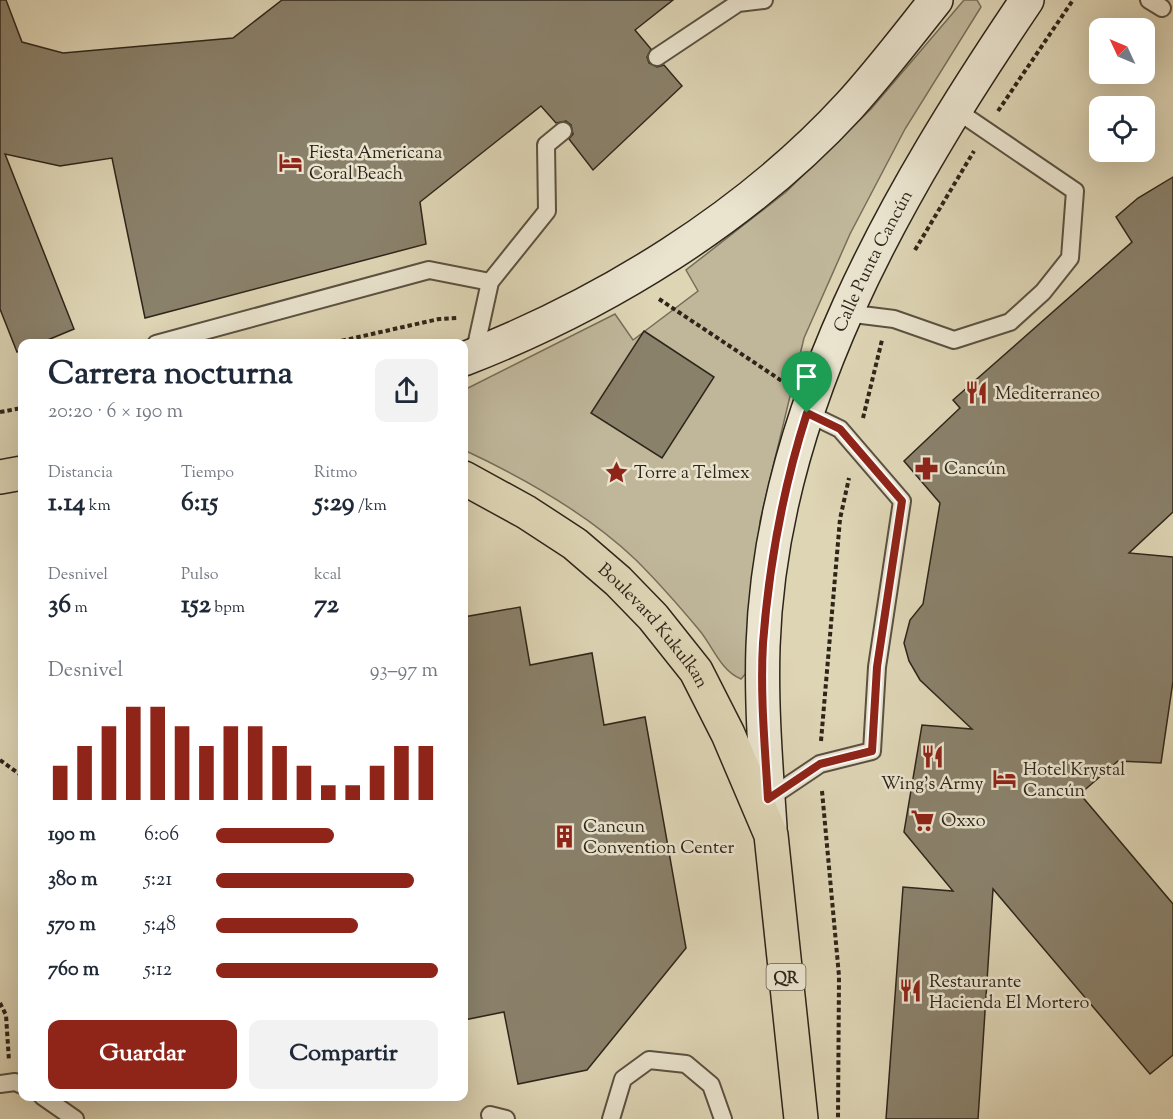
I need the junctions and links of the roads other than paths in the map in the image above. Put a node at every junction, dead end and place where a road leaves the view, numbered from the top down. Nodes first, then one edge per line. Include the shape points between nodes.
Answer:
1 (764, 0) edge
2 (936, 0) edge
3 (1014, 5) edge
4 (657, 57) dead end
5 (956, 110) junction
6 (563, 131) dead end
7 (490, 282) junction
8 (846, 313) junction
9 (174, 339) edge
10 (469, 357) edge
11 (809, 407) junction
12 (18, 474) edge
13 (0, 477) edge
14 (468, 480) edge
15 (768, 799) junction
16 (771, 835) junction
17 (49, 1101) edge
18 (75, 1119) edge
19 (611, 1119) edge
20 (723, 1119) edge
21 (801, 1119) edge

1 - 4 lane via 738,3
2 - 10 street via 849,106 786,166 712,226 631,280
3 - 5 street, Calle Punta Cancún
5 - 8 street, Calle Punta Cancún via 895,212
5 - 8 lane via 1075,190 1070,258 1043,292 1010,322 954,340 894,319
6 - 7 lane via 546,145 547,211
7 - 9 lane via 429,270
7 - 10 lane via 484,316
8 - 11 street, Calle Punta Cancún
11 - 15 street, Calle Punta Cancún via 779,518 770,576 763,645
11 - 15 lane via 840,429 902,501 877,667 872,751 820,764
12 - 13 main road
14 - 16 main road, Boulevard Kukulkan via 575,544 652,617 696,671
15 - 16 street, Calle Punta Cancún
16 - 21 main road, QR
17 - 18 lane
19 - 20 lane via 623,1078 649,1060 686,1064 711,1085

